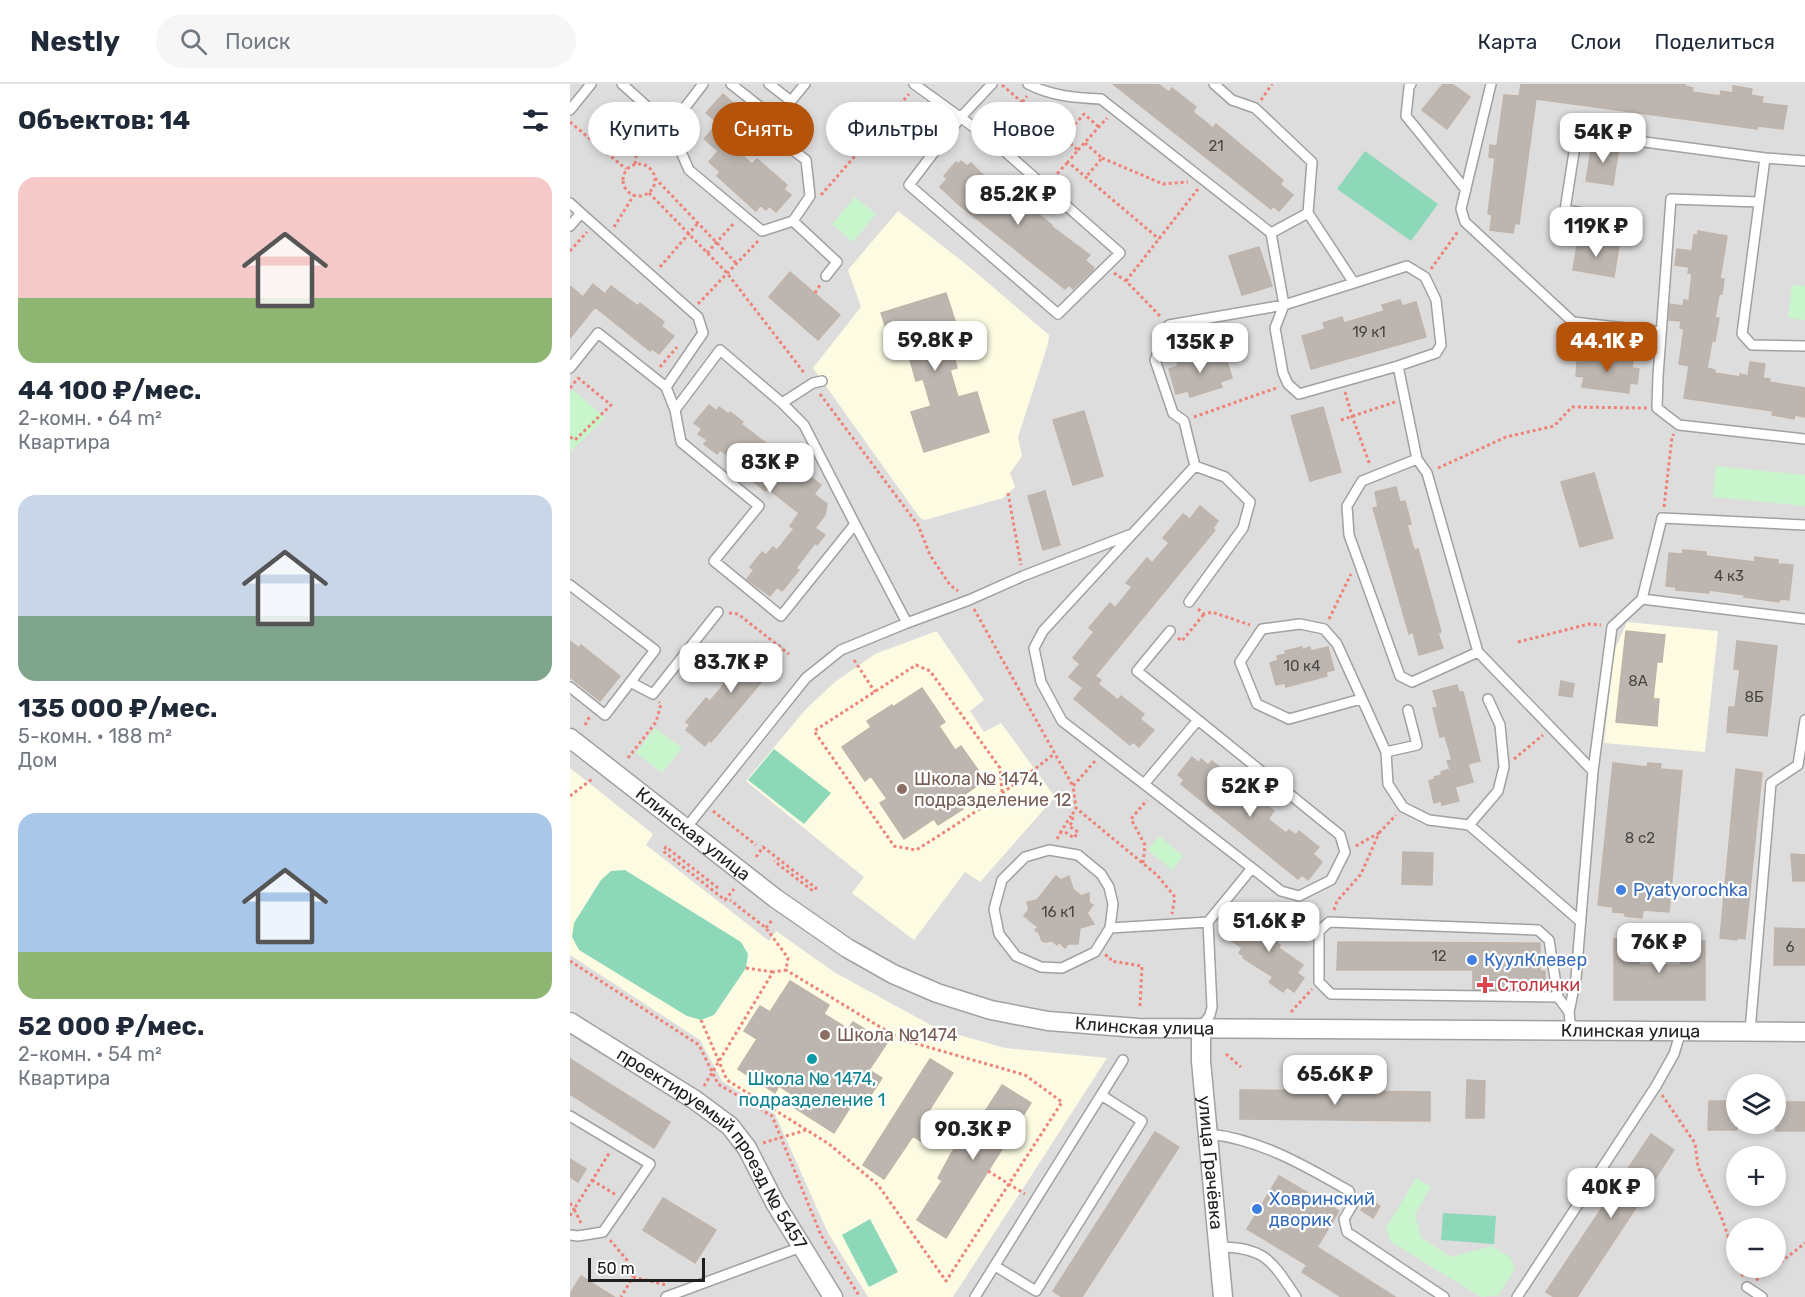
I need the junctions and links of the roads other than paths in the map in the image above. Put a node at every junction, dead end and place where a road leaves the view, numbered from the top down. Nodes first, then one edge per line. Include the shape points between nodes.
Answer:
1 (591, 84) edge
2 (622, 84) edge
3 (703, 84) edge
4 (730, 84) edge
5 (770, 84) edge
6 (805, 84) edge
7 (992, 84) edge
8 (1214, 84) edge
9 (1491, 84) edge
10 (915, 85) edge
11 (1408, 85) edge
12 (1031, 86) edge
13 (643, 102) edge
14 (689, 102) edge
15 (570, 111) edge
16 (960, 118) junction
17 (683, 156) edge
18 (1765, 158) junction
19 (1805, 161) edge
20 (1466, 190) junction
21 (1759, 202) junction
22 (570, 203) edge
23 (581, 213) junction
24 (1308, 213) junction
25 (1595, 215) dead end
26 (793, 221) junction
27 (570, 226) edge
28 (1271, 233) junction
29 (826, 276) dead end
30 (1353, 283) junction
31 (1284, 305) junction
32 (1661, 332) junction
33 (1805, 346) edge
34 (1398, 366) junction
35 (570, 368) edge
36 (817, 382) road end
37 (666, 387) junction
38 (782, 402) junction
39 (675, 410) junction
40 (1805, 439) edge
41 (1417, 459) junction
42 (1195, 466) junction
43 (855, 524) junction
44 (1805, 525) edge
45 (1131, 534) junction
46 (570, 585) edge
47 (1642, 599) junction
48 (1189, 602) road end
49 (718, 612) road end
50 (1805, 619) edge
51 (907, 622) junction
52 (1170, 631) dead end
53 (1478, 652) junction
54 (630, 682) junction
55 (570, 687) edge
56 (1360, 699) junction
57 (1488, 699) dead end
58 (1408, 710) dead end
59 (1198, 720) junction
60 (1805, 720) edge
61 (570, 738) edge
62 (1386, 752) junction
63 (1593, 771) junction
64 (1144, 784) junction
65 (1469, 825) junction
66 (686, 828) junction
67 (1252, 868) junction
68 (1208, 922) junction
69 (1581, 922) junction
70 (1110, 928) junction
71 (1558, 997) junction
72 (1570, 1021) junction
73 (570, 1023) edge
74 (1201, 1028) junction
75 (1681, 1031) junction
76 (1750, 1031) junction
77 (1805, 1032) edge
78 (1123, 1060) dead end
79 (1101, 1095) junction
80 (570, 1116) edge
81 (1209, 1134) junction
82 (570, 1235) edge
83 (801, 1247) junction
84 (1219, 1247) junction
85 (995, 1266) junction
86 (1747, 1287) dead end
87 (666, 1297) edge
88 (833, 1297) edge
89 (975, 1297) edge
90 (1223, 1297) edge
91 (1296, 1297) edge
92 (1444, 1297) edge
93 (1517, 1297) edge
94 (1762, 1297) edge

1 - 15 lane
2 - 13 lane
3 - 14 lane
4 - 26 lane via 764,110 760,126 806,160 810,196
5 - 6 lane via 791,101
7 - 16 lane
8 - 24 lane via 1232,100 1255,108 1312,162
9 - 20 lane
10 - 16 lane
11 - 20 lane via 1406,116
12 - 28 lane via 1071,98 1101,99
16 - 16 lane via 993,141 1120,253 1058,314 909,185
17 - 26 lane via 689,170 762,231
18 - 19 lane
18 - 21 lane
18 - 25 lane via 1577,133 1564,210
20 - 32 lane via 1461,209 1465,222 1573,322
21 - 32 lane via 1671,198
21 - 33 lane via 1742,334 1752,345
22 - 23 lane
23 - 27 lane
23 - 37 lane via 698,317 703,333
24 - 28 lane
24 - 30 lane
26 - 29 lane via 837,262
28 - 31 lane
30 - 31 lane
30 - 34 lane via 1407,266 1425,278 1436,300 1441,345 1436,353
31 - 34 lane via 1275,328 1283,373 1299,394
31 - 42 lane via 1169,325 1155,360 1173,413 1184,421
32 - 40 lane via 1657,408 1679,425
34 - 41 lane
35 - 37 lane via 598,333
36 - 38 lane
37 - 39 lane
38 - 39 lane via 720,350
38 - 43 lane via 804,425
39 - 43 lane via 681,442 759,506 714,561 781,616
41 - 53 lane via 1427,473
41 - 53 lane via 1362,481 1347,506 1349,535 1400,676 1413,682
42 - 45 lane
42 - 48 lane via 1225,477 1250,502 1243,528
43 - 51 lane
44 - 47 lane via 1662,518
45 - 51 lane
45 - 64 lane via 1043,631 1034,648 1041,682 1062,721
46 - 54 lane via 655,650
47 - 50 lane
47 - 63 lane via 1612,627
49 - 54 lane via 653,694
51 - 66 lane via 842,650 806,678
52 - 59 lane via 1137,671
53 - 63 lane
54 - 55 lane via 606,714
56 - 56 lane via 1337,644 1324,629 1300,624 1262,629 1240,662 1257,704 1289,719
56 - 62 lane
57 - 65 lane via 1500,725 1504,767 1498,791
58 - 62 lane via 1417,745
59 - 64 lane
59 - 67 lane via 1340,835 1345,852 1331,880 1299,896 1281,891
60 - 76 lane via 1798,765 1771,783
61 - 66 street, Клинская улица
62 - 65 lane via 1388,784 1403,807 1429,820
63 - 69 lane
64 - 67 lane
65 - 69 lane
66 - 74 street, Клинская улица via 847,948 937,993 991,1010 1048,1021
67 - 68 lane
68 - 70 lane
68 - 74 lane via 1212,1007
69 - 72 lane
70 - 70 lane via 1095,952 1062,968 1041,968 1016,956 999,934 994,909 1002,880 1025,857 1049,850 1078,855 1101,873 1109,887 1113,904
71 - 71 lane via 1331,994 1319,982 1319,931 1329,922 1538,930 1549,940
71 - 72 lane
72 - 74 street, Клинская улица
72 - 75 street, Клинская улица
73 - 83 street, проектируемый проезд № 5457 via 730,1126 747,1148
74 - 81 street, улица Грачёвка
75 - 76 street, Клинская улица
75 - 93 lane via 1674,1054 1656,1086
76 - 77 street, Клинская улица
78 - 79 lane
79 - 85 lane
79 - 85 lane via 1142,1121 1043,1281 1036,1291
80 - 82 lane via 650,1164 603,1232
81 - 84 street, улица Грачёвка
81 - 92 lane via 1228,1136 1298,1161 1349,1191 1353,1204 1344,1219 1347,1232
83 - 87 lane
83 - 88 street, проектируемый проезд № 5457
84 - 90 street, улица Грачёвка
84 - 91 lane via 1239,1247 1264,1256
85 - 89 lane
86 - 94 lane

